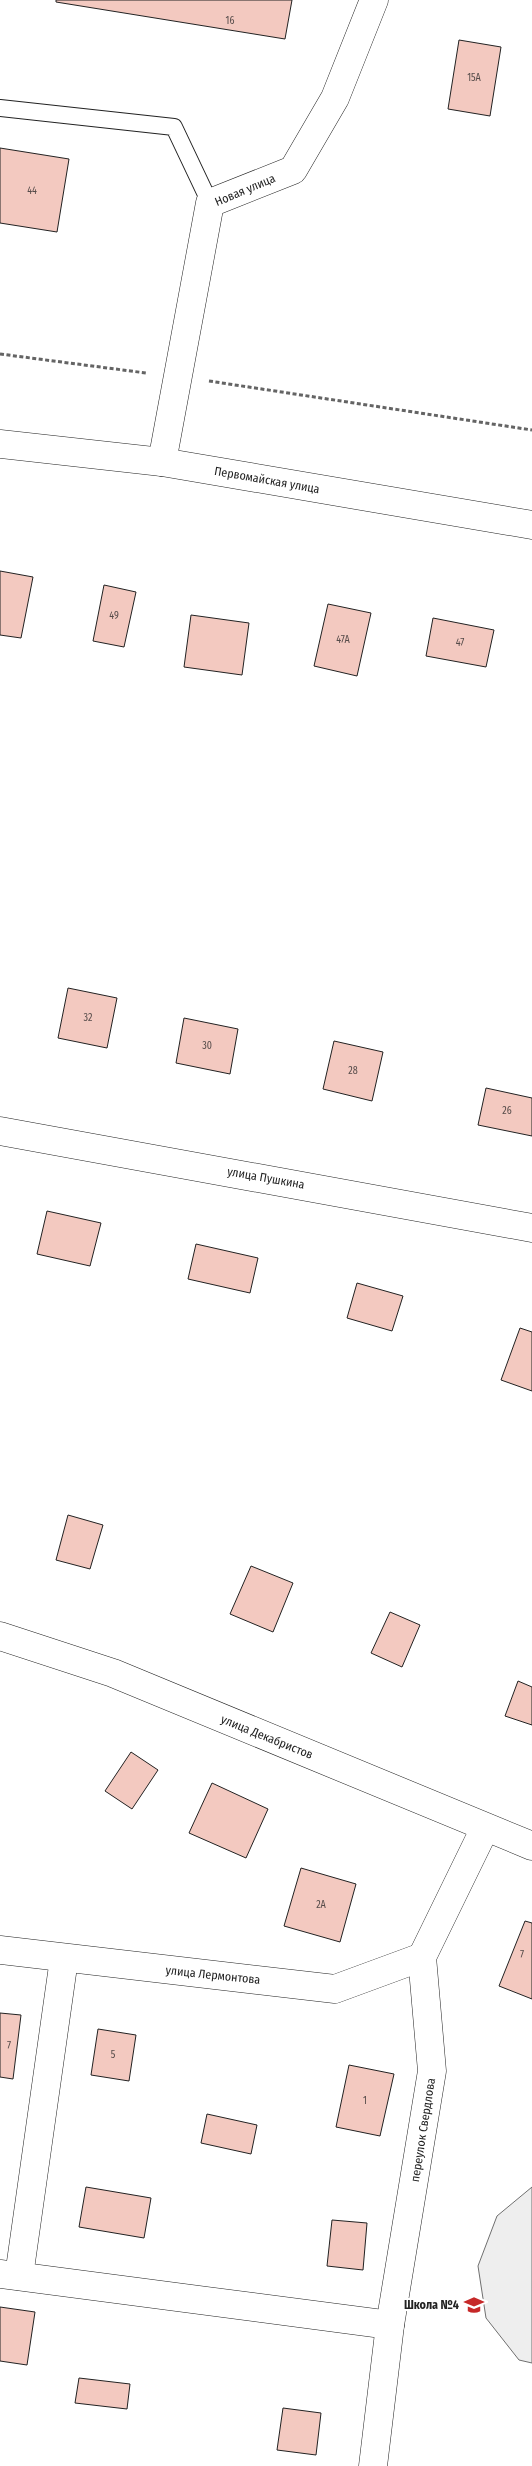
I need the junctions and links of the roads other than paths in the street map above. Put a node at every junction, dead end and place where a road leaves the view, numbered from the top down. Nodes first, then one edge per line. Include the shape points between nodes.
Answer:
1 (374, 0) edge
2 (0, 108) edge
3 (210, 203) junction
4 (0, 444) edge
5 (162, 462) junction
6 (532, 525) edge
7 (0, 1131) edge
8 (532, 1228) edge
9 (0, 1636) edge
10 (485, 1828) junction
11 (532, 1846) edge
12 (0, 1950) edge
13 (422, 1957) junction
14 (64, 1959) junction
15 (10, 2275) edge
16 (390, 2325) junction
17 (373, 2466) edge

1 - 3 street, Новая улица via 335,98 293,170
2 - 3 lane via 174,127
3 - 5 street, Новая улица
4 - 5 street, Первомайская улица
5 - 6 street, Первомайская улица
7 - 8 street, улица Пушкина
9 - 10 street, улица Декабристов via 113,1674
10 - 11 street, улица Декабристов
10 - 13 street
12 - 14 street, улица Лермонтова
13 - 14 street, улица Лермонтова via 335,1988
13 - 16 street, переулок Свердлова via 432,2071
14 - 15 street
15 - 16 street
16 - 17 street, переулок Свердлова

